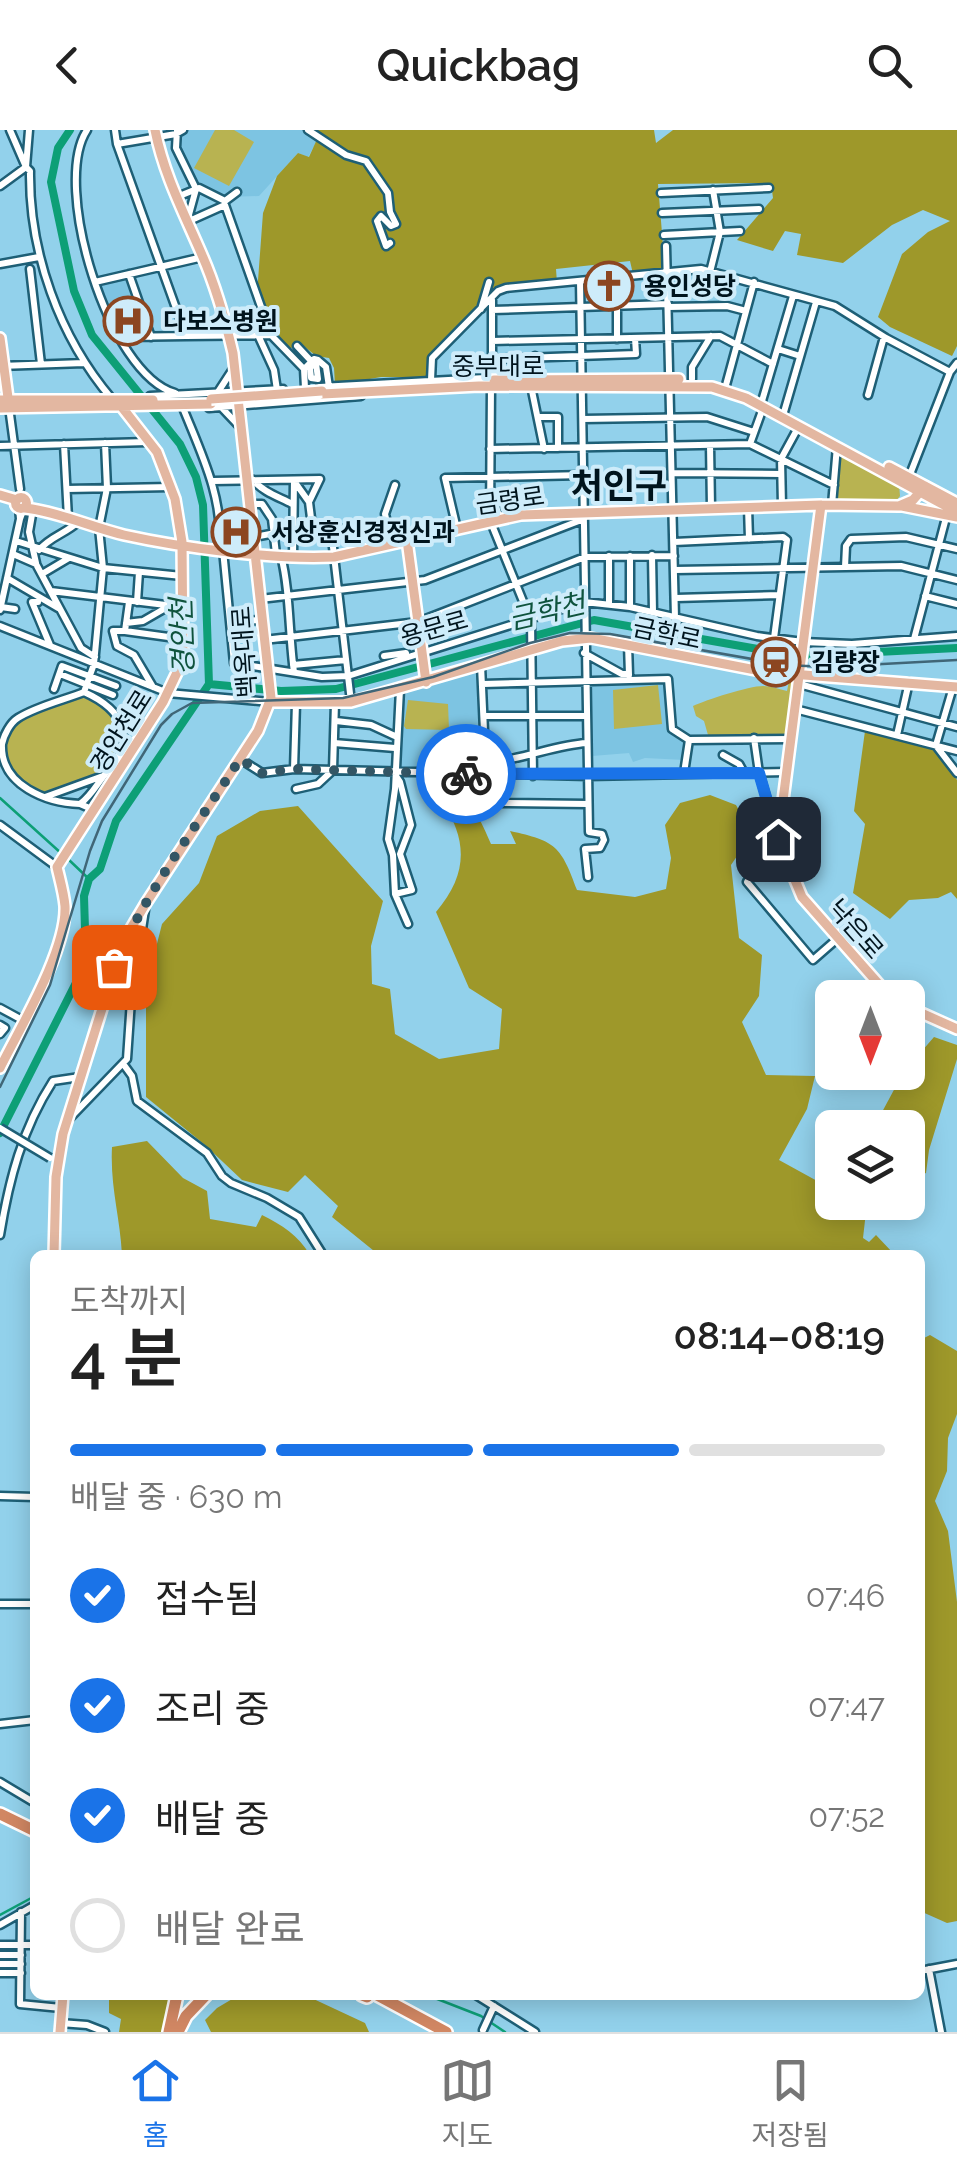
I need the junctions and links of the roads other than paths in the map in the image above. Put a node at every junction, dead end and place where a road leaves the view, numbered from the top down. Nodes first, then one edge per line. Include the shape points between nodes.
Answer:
1 (10, 130) edge
2 (29, 130) edge
3 (87, 130) edge
4 (115, 130) edge
5 (308, 130) edge
6 (179, 131) edge
7 (156, 133) edge
8 (117, 144) junction
9 (26, 167) junction
10 (0, 186) edge
11 (769, 188) dead end
12 (196, 189) junction
13 (714, 190) junction
14 (237, 192) dead end
15 (661, 192) dead end
16 (176, 197) junction
17 (759, 209) dead end
18 (717, 211) junction
19 (662, 213) dead end
20 (187, 222) junction
21 (740, 231) dead end
22 (720, 232) junction
23 (664, 235) dead end
24 (666, 246) dead end
25 (386, 247) dead end
26 (39, 257) junction
27 (203, 257) junction
28 (19, 260) junction
29 (0, 264) edge
30 (162, 267) junction
31 (30, 269) junction
32 (42, 269) junction
33 (710, 272) junction
34 (666, 273) junction
35 (129, 274) junction
36 (580, 281) junction
37 (95, 282) junction
38 (489, 282) dead end
39 (754, 282) junction
40 (491, 295) junction
41 (793, 296) junction
42 (816, 302) junction
43 (616, 306) junction
44 (668, 306) junction
45 (581, 307) junction
46 (492, 310) junction
47 (746, 311) junction
48 (228, 334) junction
49 (256, 334) junction
50 (271, 335) junction
51 (151, 336) junction
52 (186, 336) junction
53 (711, 336) junction
54 (117, 337) junction
55 (669, 337) junction
56 (0, 338) edge
57 (617, 338) junction
58 (636, 338) junction
59 (884, 338) junction
60 (582, 339) junction
61 (492, 342) junction
62 (738, 343) junction
63 (298, 346) dead end
64 (778, 348) junction
65 (582, 355) junction
66 (536, 356) junction
67 (800, 356) junction
68 (2, 359) edge
69 (492, 359) junction
70 (84, 362) junction
71 (316, 362) junction
72 (957, 363) edge
73 (41, 364) junction
74 (773, 364) junction
75 (234, 368) junction
76 (304, 369) junction
77 (950, 372) junction
78 (692, 379) junction
79 (431, 380) junction
80 (533, 382) junction
81 (670, 382) junction
82 (491, 383) junction
83 (582, 383) junction
84 (726, 385) junction
85 (306, 388) junction
86 (276, 390) junction
87 (324, 391) junction
88 (236, 392) junction
89 (181, 395) junction
90 (868, 395) dead end
91 (215, 401) junction
92 (120, 403) junction
93 (175, 403) junction
94 (4, 404) edge
95 (762, 405) junction
96 (237, 406) junction
97 (784, 412) junction
98 (538, 417) junction
99 (671, 418) junction
100 (583, 419) junction
101 (240, 426) junction
102 (799, 426) junction
103 (754, 432) junction
104 (149, 442) junction
105 (106, 443) junction
106 (64, 444) junction
107 (750, 444) junction
108 (14, 445) junction
109 (710, 445) junction
110 (0, 446) edge
111 (672, 446) junction
112 (837, 446) junction
113 (544, 448) junction
114 (558, 448) junction
115 (583, 448) junction
116 (490, 449) junction
117 (781, 459) junction
118 (672, 473) junction
119 (710, 473) junction
120 (781, 474) junction
121 (584, 475) junction
122 (490, 478) junction
123 (903, 478) junction
124 (250, 479) junction
125 (294, 480) junction
126 (212, 481) junction
127 (395, 485) dead end
128 (834, 485) junction
129 (172, 487) junction
130 (107, 488) junction
131 (66, 489) junction
132 (923, 489) junction
133 (0, 497) edge
134 (309, 502) junction
135 (957, 503) edge
136 (22, 504) junction
137 (251, 504) junction
138 (293, 504) junction
139 (826, 505) junction
140 (782, 506) junction
141 (894, 506) junction
142 (748, 507) junction
143 (711, 508) junction
144 (673, 510) junction
145 (954, 514) edge
146 (584, 515) junction
147 (495, 519) junction
148 (73, 521) junction
149 (312, 526) junction
150 (387, 526) junction
151 (99, 528) junction
152 (457, 528) junction
153 (293, 530) junction
154 (331, 530) junction
155 (274, 533) junction
156 (254, 536) junction
157 (749, 538) junction
158 (406, 540) junction
159 (16, 541) junction
160 (674, 542) junction
161 (392, 544) junction
162 (940, 544) junction
163 (185, 545) junction
164 (35, 548) junction
165 (222, 549) junction
166 (957, 549) edge
167 (502, 550) junction
168 (256, 552) junction
169 (12, 554) junction
170 (279, 555) junction
171 (652, 555) junction
172 (293, 556) junction
173 (609, 556) junction
174 (630, 556) junction
175 (674, 556) junction
176 (334, 557) junction
177 (585, 557) junction
178 (70, 558) junction
179 (36, 564) junction
180 (783, 567) junction
181 (815, 567) junction
182 (845, 567) junction
183 (102, 568) junction
184 (675, 570) junction
185 (139, 572) junction
186 (42, 574) junction
187 (931, 574) junction
188 (182, 576) junction
189 (957, 580) edge
190 (6, 581) junction
191 (412, 581) junction
192 (516, 584) junction
193 (337, 590) junction
194 (50, 591) junction
195 (779, 595) junction
196 (925, 596) junction
197 (286, 597) junction
198 (675, 598) junction
199 (99, 599) junction
200 (260, 599) junction
201 (35, 602) dead end
202 (133, 602) junction
203 (610, 604) junction
204 (957, 604) edge
205 (170, 605) junction
206 (584, 605) junction
207 (182, 606) junction
208 (630, 607) junction
209 (0, 608) edge
210 (15, 609) dead end
211 (60, 609) junction
212 (653, 612) junction
213 (675, 618) junction
214 (262, 620) junction
215 (532, 621) junction
216 (418, 622) junction
217 (0, 626) edge
218 (125, 627) junction
219 (343, 630) junction
220 (97, 631) junction
221 (113, 631) junction
222 (231, 631) junction
223 (957, 636) edge
224 (289, 637) junction
225 (584, 637) junction
226 (774, 638) junction
227 (184, 639) junction
228 (914, 639) junction
229 (264, 640) junction
230 (803, 643) junction
231 (628, 644) junction
232 (51, 646) junction
233 (531, 649) junction
234 (421, 653) junction
235 (584, 653) junction
236 (384, 656) dead end
237 (94, 660) junction
238 (346, 660) junction
239 (482, 667) junction
240 (268, 669) junction
241 (293, 669) junction
242 (60, 674) junction
243 (90, 675) junction
244 (629, 677) junction
245 (348, 678) junction
246 (799, 680) junction
247 (426, 681) junction
248 (909, 681) junction
249 (586, 683) junction
250 (483, 684) junction
251 (532, 684) junction
252 (116, 686) dead end
253 (153, 687) junction
254 (85, 688) junction
255 (54, 689) dead end
256 (400, 689) junction
257 (955, 692) edge
258 (112, 694) dead end
259 (171, 694) junction
260 (350, 698) junction
261 (270, 700) junction
262 (296, 703) junction
263 (336, 703) junction
264 (795, 708) junction
265 (902, 712) junction
266 (485, 716) junction
267 (532, 716) junction
268 (587, 716) junction
269 (336, 722) junction
270 (944, 724) junction
271 (957, 727) edge
272 (897, 735) junction
273 (397, 737) junction
274 (754, 738) junction
275 (792, 739) junction
276 (689, 740) junction
277 (334, 743) junction
278 (587, 743) junction
279 (936, 745) junction
280 (395, 748) junction
281 (957, 750) edge
282 (533, 751) junction
283 (723, 755) dead end
284 (240, 759) junction
285 (486, 762) junction
286 (294, 769) junction
287 (332, 770) junction
288 (787, 772) junction
289 (396, 773) junction
290 (744, 773) junction
291 (759, 773) junction
292 (957, 773) edge
293 (684, 774) junction
294 (104, 775) junction
295 (486, 775) junction
296 (502, 775) junction
297 (533, 776) junction
298 (588, 776) junction
299 (296, 789) dead end
300 (42, 798) junction
301 (80, 804) junction
302 (588, 804) junction
303 (94, 810) junction
304 (0, 825) edge
305 (778, 839) junction
306 (397, 854) junction
307 (786, 861) junction
308 (58, 866) junction
309 (588, 877) dead end
310 (396, 894) junction
311 (146, 902) junction
312 (408, 924) dead end
313 (837, 939) junction
314 (122, 948) junction
315 (138, 951) junction
316 (875, 980) edge
317 (0, 1008) edge
318 (925, 1015) edge
319 (24, 1020) junction
320 (0, 1025) edge
321 (957, 1029) edge
322 (0, 1034) edge
323 (124, 1065) junction
324 (0, 1068) edge
325 (78, 1080) junction
326 (88, 1103) junction
327 (66, 1122) junction
328 (0, 1128) edge
329 (54, 1159) junction
330 (0, 1236) edge
331 (54, 1250) edge
332 (319, 1250) edge
333 (0, 1496) edge
334 (30, 1497) edge
335 (0, 1604) edge
336 (30, 1604) edge
337 (30, 1721) edge
338 (0, 1724) edge
339 (0, 1782) edge
340 (30, 1799) edge
341 (0, 1806) edge
342 (0, 1814) edge
343 (30, 1821) edge
344 (30, 1829) edge
345 (30, 1908) edge
346 (22, 1912) junction
347 (0, 1925) edge
348 (0, 1945) edge
349 (22, 1945) junction
350 (30, 1945) edge
351 (0, 1954) edge
352 (21, 1955) junction
353 (0, 1964) edge
354 (957, 1964) edge
355 (21, 1969) junction
356 (925, 1970) edge
357 (0, 1973) edge
358 (925, 1974) edge
359 (62, 2000) edge
360 (176, 2000) edge
361 (201, 2000) edge
362 (374, 2000) edge
363 (376, 2000) edge
364 (399, 2000) edge
365 (484, 2000) edge
366 (494, 2006) junction
367 (61, 2008) junction
368 (60, 2027) edge
369 (173, 2031) edge
370 (105, 2032) edge
371 (429, 2032) edge
372 (446, 2032) edge
373 (493, 2032) edge
374 (535, 2032) edge
375 (941, 2032) edge

1 - 9 street
2 - 9 street
3 - 37 street via 74,176
4 - 8 street
5 - 25 street via 362,158 384,186 396,224 377,218
6 - 7 street
6 - 12 street via 176,148
7 - 8 street
7 - 16 main road, 백옥대로
8 - 30 street
9 - 10 street
9 - 26 street
11 - 13 street
12 - 14 street via 225,200
12 - 16 street
12 - 20 street
13 - 15 street
13 - 18 street
16 - 20 main road, 백옥대로
17 - 18 street
18 - 19 street
18 - 22 street
20 - 27 main road, 백옥대로
20 - 50 street via 225,205
21 - 22 street
22 - 23 street
22 - 33 street
24 - 34 street
26 - 28 street
26 - 32 street
27 - 30 street
27 - 48 main road, 백옥대로
28 - 29 street
28 - 31 street
30 - 35 street
30 - 52 street
31 - 32 street
31 - 73 street
32 - 70 street
33 - 34 street
33 - 39 street
34 - 36 street
34 - 44 street
35 - 37 street
35 - 51 street
36 - 40 street
36 - 45 street
37 - 54 street
38 - 40 street
39 - 41 street
39 - 47 street
40 - 46 street
40 - 79 street via 432,358
41 - 42 street
41 - 64 street
42 - 59 street via 835,306
42 - 67 street
43 - 44 street
43 - 45 street
43 - 57 street
44 - 47 street
44 - 55 street
45 - 46 street
45 - 60 street
46 - 61 street
47 - 62 street
48 - 49 street
48 - 52 street
48 - 75 main road, 백옥대로
49 - 50 street
49 - 86 street
50 - 76 street
51 - 52 street
51 - 54 street
53 - 55 street
53 - 62 street
53 - 78 street via 692,366
54 - 89 street via 166,390
55 - 58 street
55 - 81 street
56 - 68 main road
57 - 58 street
57 - 60 street
58 - 65 street via 636,354
59 - 77 street
59 - 90 street
60 - 61 street
60 - 65 street
61 - 69 street
62 - 74 street
62 - 84 street
63 - 71 street
64 - 67 street
64 - 74 street
65 - 66 street
65 - 83 street
66 - 69 street
66 - 80 street
67 - 97 street
68 - 73 street
68 - 94 main road
69 - 82 street
70 - 73 street
70 - 92 street
71 - 76 street
71 - 87 street via 326,368
72 - 77 street
74 - 95 street
75 - 88 main road, 백옥대로
75 - 91 street
76 - 85 street
77 - 123 street
78 - 81 main road, 중부대로
78 - 84 main road, 중부대로
79 - 82 street
79 - 87 street
80 - 82 main road, 중부대로
80 - 83 main road, 중부대로
80 - 98 street
81 - 83 main road, 중부대로
81 - 95 main road, 중부대로 via 727,390
81 - 99 street
82 - 87 main road, 중부대로
82 - 96 street
82 - 116 street
83 - 100 street
84 - 95 main road, 중부대로
85 - 86 street
85 - 87 street
86 - 88 street
87 - 91 main road, 중부대로, bridge
88 - 91 street
88 - 96 main road, 백옥대로
89 - 91 street
89 - 93 street
91 - 93 main road, 중부대로
91 - 96 street
91 - 101 street
92 - 93 main road, 중부대로
92 - 93 main road, 중부대로
92 - 94 main road, 중부대로
92 - 104 main road, 경안천로
93 - 126 street
94 - 108 street
95 - 97 main road, 중부대로
95 - 102 main road, 중부대로
95 - 103 street
96 - 101 main road, 백옥대로
97 - 123 main road, 중부대로
98 - 113 street
98 - 114 street via 558,417
99 - 100 street
99 - 103 street via 708,417
99 - 111 street
100 - 115 street
101 - 124 main road, 백옥대로
102 - 112 main road, 중부대로
102 - 117 street
103 - 107 street
104 - 105 street
104 - 129 main road, 경안천로
105 - 106 street
105 - 130 street
106 - 108 street
106 - 131 street
107 - 109 street
107 - 117 street
108 - 110 street
108 - 136 street
109 - 111 street
109 - 119 street
111 - 115 street
111 - 118 street
112 - 123 main road, 중부대로
112 - 128 street
113 - 114 street
113 - 116 street
114 - 115 street
115 - 121 street
116 - 122 street
117 - 120 street
117 - 128 street
118 - 119 street
118 - 144 street
119 - 120 street
119 - 143 street
120 - 140 street
121 - 122 street
121 - 146 street
122 - 147 street
122 - 152 street via 445,478
123 - 132 main road, 중부대로
123 - 141 main road via 903,495
124 - 125 street
124 - 126 street
124 - 137 main road, 백옥대로
124 - 138 street
125 - 134 street
125 - 134 street via 320,479
125 - 138 street
126 - 165 street
127 - 150 street
128 - 139 street
129 - 130 street
129 - 163 main road, 경안천로
130 - 131 street
130 - 151 street
131 - 148 street
132 - 135 main road, 중부대로
132 - 141 main road
132 - 145 main road, 중부대로
133 - 136 main road
134 - 149 street
136 - 148 main road
136 - 159 street
136 - 164 street
137 - 155 street via 262,504
137 - 156 main road, 백옥대로
138 - 153 street
139 - 140 main road, 금령로
139 - 141 main road, 금령로
139 - 181 main road, 낙은로
140 - 142 main road, 금령로
141 - 145 main road, 금령로
142 - 143 main road, 금령로
142 - 157 street
143 - 144 main road, 금령로
144 - 146 main road, 금령로
144 - 160 street
145 - 162 street
146 - 147 main road, 금령로
146 - 167 street
146 - 177 street
147 - 152 main road, 금령로
147 - 167 street
148 - 151 main road
148 - 164 street via 69,531
149 - 153 street
149 - 154 street
150 - 154 street
150 - 161 street
151 - 163 main road
151 - 183 street
152 - 158 main road, 금령로
153 - 155 street
153 - 172 street
154 - 176 street
155 - 156 street
155 - 170 street
156 - 168 main road, 백옥대로
157 - 160 street
157 - 180 street via 787,540
158 - 161 main road, 금령로
158 - 191 main road
159 - 164 street
159 - 169 street
160 - 175 street
161 - 176 main road, 금령로
162 - 166 street
162 - 182 street via 906,537 852,539
162 - 187 street
163 - 165 main road, 금령로
163 - 188 main road, 경안천로
164 - 178 street
164 - 179 street
165 - 168 main road, 금령로
165 - 222 street
167 - 191 street
167 - 192 street
168 - 170 main road, 금령로
168 - 200 main road, 백옥대로
169 - 179 street
169 - 190 street
170 - 172 main road, 금령로
170 - 197 street
171 - 174 street
171 - 175 street
171 - 212 street
172 - 176 main road, 금령로
173 - 174 street
173 - 177 street
173 - 203 street
174 - 208 street
175 - 184 street
176 - 193 street
177 - 192 street
177 - 206 street
178 - 183 street
178 - 186 street
179 - 186 street
180 - 181 street
180 - 184 street
180 - 195 street
181 - 182 street
181 - 230 main road, 낙은로
182 - 187 street via 900,566
183 - 185 street
183 - 199 street
184 - 198 street
185 - 188 street
185 - 202 street
186 - 194 street
187 - 189 street
187 - 196 street
188 - 207 main road, 경안천로
190 - 209 street
190 - 211 street
191 - 193 street
191 - 216 main road
192 - 215 street
192 - 216 street
193 - 197 street
193 - 219 street
194 - 199 street
194 - 211 street
195 - 198 street
195 - 226 street
196 - 204 street
196 - 228 street
197 - 200 street
197 - 224 street
198 - 213 street
199 - 202 street
199 - 220 street
200 - 214 main road, 백옥대로
201 - 232 street
202 - 205 street
202 - 218 street
203 - 206 street, 용문로
203 - 208 street, 용문로
205 - 207 street
205 - 218 street
206 - 215 street, 용문로
206 - 225 street
207 - 227 main road, 경안천로
208 - 212 street, 용문로
209 - 210 street
211 - 237 street
212 - 213 street, 용문로
213 - 226 street, 용문로
214 - 222 street via 240,621
214 - 229 main road, 백옥대로
215 - 233 street
215 - 234 street, 용문로
216 - 219 street
216 - 234 main road
217 - 232 street
218 - 221 street
218 - 227 street
219 - 224 street
219 - 238 street
220 - 221 street
220 - 237 street
221 - 253 street via 117,646 134,655
222 - 240 street via 234,663
223 - 228 street, 용문로
224 - 229 street
224 - 241 street
225 - 231 main road, 금학로
225 - 233 main road, 금학로
225 - 235 street
226 - 230 street, 용문로
227 - 259 main road, 경안천로
228 - 230 street, 용문로
229 - 240 main road, 백옥대로
230 - 246 main road, 낙은로
231 - 244 street
231 - 246 main road, 금학로
232 - 237 street
233 - 239 main road, 금학로
233 - 251 street
234 - 236 street
234 - 245 street, 용문로
234 - 247 main road
235 - 244 street
235 - 249 street
237 - 243 street
237 - 253 street
238 - 241 street
238 - 245 street
239 - 247 main road, 금학로
239 - 250 street
240 - 241 street, 용문로
240 - 261 main road, 백옥대로
241 - 245 street, 용문로
242 - 243 street via 62,666
242 - 254 street
242 - 255 street
243 - 252 street
243 - 254 street
244 - 249 street
244 - 276 street via 668,679 672,729
245 - 260 street
246 - 248 main road, 금학로
246 - 264 main road, 낙은로
246 - 265 street
247 - 256 main road, 금학로
248 - 257 main road, 금학로
248 - 265 street
249 - 251 street
249 - 268 street
250 - 251 street
250 - 266 street
251 - 267 street
253 - 259 street
254 - 258 street
254 - 294 street via 110,704 123,730 120,754
254 - 300 street via 17,718 3,739 7,771
256 - 260 main road, 금학로
256 - 273 street
257 - 270 street
259 - 261 street, 금학로
259 - 303 main road, 경안천로
260 - 263 main road, 금학로
261 - 262 main road, 금학로
261 - 284 main road, 백옥대로
262 - 263 main road, 금학로
262 - 286 street
263 - 269 street
264 - 272 street
264 - 275 main road, 낙은로
265 - 270 street
265 - 272 street
266 - 267 street
266 - 285 street
267 - 268 street
267 - 282 street
268 - 278 street
269 - 273 street via 371,725
269 - 277 street
270 - 271 street
270 - 279 street
272 - 279 street
273 - 280 street
274 - 275 street
274 - 276 street
274 - 291 street
275 - 288 main road, 낙은로
276 - 293 street
277 - 280 street
277 - 287 street
278 - 282 street
278 - 298 street
279 - 281 street
279 - 292 street
280 - 289 street
282 - 285 street
282 - 297 street
283 - 290 street
284 - 286 street via 262,773
284 - 311 main road, 백옥대로
285 - 295 street
286 - 287 street
287 - 289 street
287 - 299 street via 318,784
288 - 291 street
288 - 305 main road, 낙은로
289 - 295 street
289 - 306 street via 388,838
289 - 306 street via 411,825
290 - 291 street
290 - 293 street
291 - 305 street
293 - 298 street
294 - 300 street
294 - 301 street
295 - 296 street
296 - 297 street
296 - 302 street via 503,802
297 - 298 street
298 - 302 street
300 - 301 street
301 - 303 street
302 - 309 street via 588,832 604,840 600,848 585,850
303 - 308 main road, 경안천로
304 - 308 street
305 - 307 main road, 낙은로
306 - 310 street
306 - 310 street via 412,890
307 - 313 main road, 낙은로 via 802,897
307 - 313 street via 747,882 814,960
308 - 319 main road via 62,933
310 - 312 street
311 - 314 main road, 백옥대로
311 - 315 street
313 - 316 main road, 낙은로
314 - 315 street via 131,944
314 - 325 main road, 백옥대로
315 - 323 street
317 - 319 street
318 - 321 main road
319 - 324 main road
320 - 322 street via 6,1028
323 - 326 street
323 - 332 street via 137,1101 208,1153 230,1182 298,1218
325 - 326 street via 80,1100
325 - 327 main road, 백옥대로
325 - 330 street via 53,1081 39,1102 17,1150
326 - 327 street
327 - 329 main road, 백옥대로
328 - 329 street, bridge
329 - 331 main road, 백옥대로
333 - 334 street
335 - 336 street
337 - 338 street
339 - 340 street
341 - 343 highway
342 - 344 highway
345 - 346 street
346 - 347 street
346 - 349 street
348 - 349 street
349 - 350 street
349 - 352 street
351 - 352 street
352 - 355 street
353 - 355 street
354 - 356 street
355 - 357 street
355 - 367 street via 20,2004
358 - 375 street
359 - 367 main road
360 - 369 highway
361 - 369 highway
362 - 371 highway
363 - 372 highway
364 - 372 highway
365 - 366 street
366 - 373 street via 484,2027
366 - 374 street
367 - 368 main road
368 - 370 street

